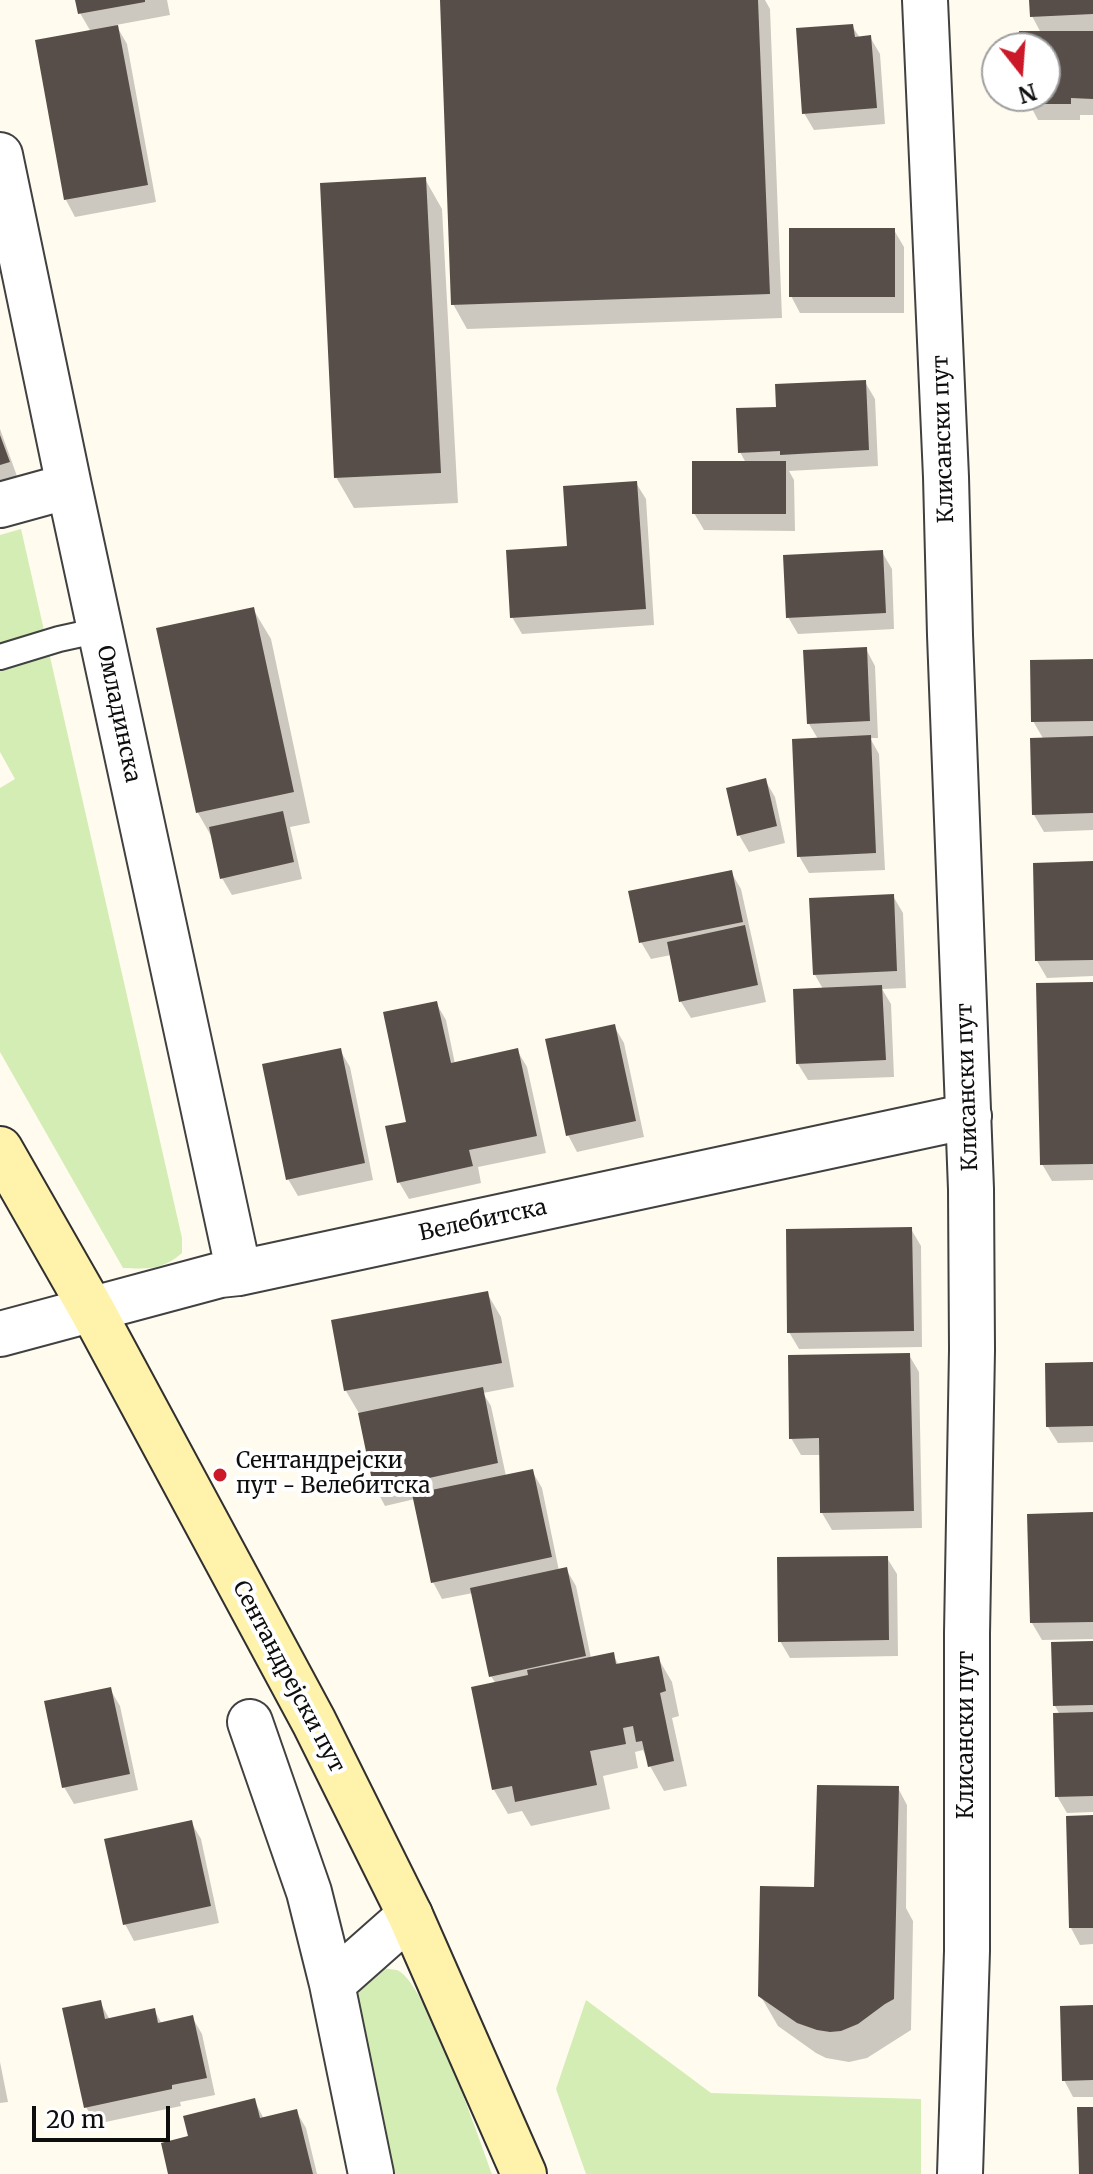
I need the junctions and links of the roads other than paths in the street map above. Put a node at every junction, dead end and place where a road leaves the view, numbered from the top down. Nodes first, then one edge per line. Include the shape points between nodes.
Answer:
1 (925, 0) edge
2 (0, 155) edge
3 (69, 486) junction
4 (0, 505) edge
5 (100, 630) junction
6 (0, 657) edge
7 (969, 1116) junction
8 (0, 1149) edge
9 (13, 1179) edge
10 (239, 1273) junction
11 (92, 1310) junction
12 (0, 1334) edge
13 (250, 1722) dead end
14 (410, 1915) junction
15 (332, 1984) junction
16 (371, 2174) edge
17 (524, 2174) edge
18 (960, 2174) edge

1 - 7 street, Клисански пут
2 - 3 street, Омладинска
3 - 4 street
3 - 5 street, Омладинска
5 - 6 lane
5 - 10 street, Омладинска
7 - 10 street, Велебитска
7 - 18 street, Клисански пут via 967,1951
8 - 9 main road, Сентандрејски пут
9 - 11 main road, Сентандрејски пут
10 - 11 street, Велебитска
11 - 12 street, Велебитска
11 - 14 main road, Сентандрејски пут via 314,1722
13 - 15 street via 309,1892
14 - 15 street
14 - 17 main road, Сентандрејски пут
15 - 16 street

